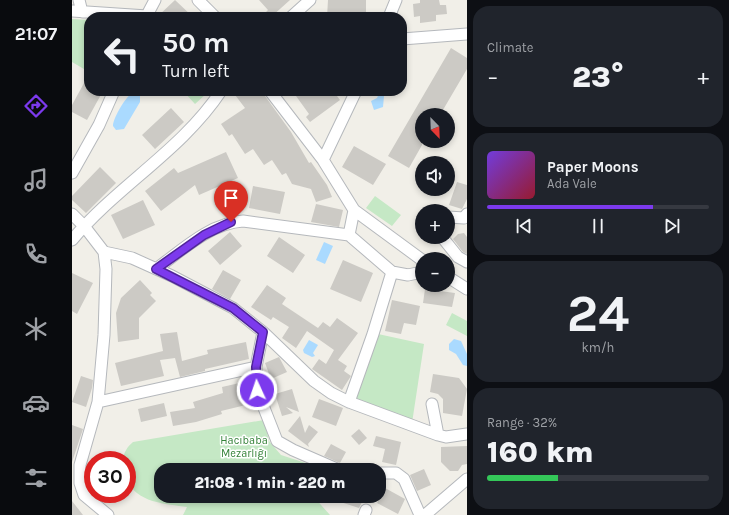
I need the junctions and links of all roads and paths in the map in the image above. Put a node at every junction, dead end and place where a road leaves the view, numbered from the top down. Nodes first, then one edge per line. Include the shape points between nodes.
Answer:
1 (79, 0) edge
2 (154, 0) edge
3 (198, 0) edge
4 (310, 0) edge
5 (396, 0) edge
6 (77, 12) edge
7 (149, 12) edge
8 (210, 12) edge
9 (297, 12) edge
10 (391, 12) edge
11 (467, 34) edge
12 (407, 39) edge
13 (112, 96) edge
14 (218, 96) edge
15 (274, 96) edge
16 (354, 96) edge
17 (323, 160) junction
18 (72, 173) edge
19 (354, 210) junction
20 (72, 214) edge
21 (467, 214) edge
22 (455, 217) edge
23 (84, 226) junction
24 (349, 235) junction
25 (72, 240) edge
26 (448, 244) edge
27 (104, 252) junction
28 (415, 255) edge
29 (467, 262) edge
30 (156, 269) junction
31 (392, 272) junction
32 (415, 274) edge
33 (455, 282) edge
34 (467, 290) edge
35 (263, 332) junction
36 (256, 367) junction
37 (98, 402) junction
38 (349, 402) junction
39 (432, 404) dead end
40 (467, 434) edge
41 (438, 435) junction
42 (322, 463) edge
43 (386, 473) edge
44 (467, 480) edge
45 (108, 515) edge
46 (420, 515) edge
47 (425, 515) edge

1 - 6 street
2 - 7 street
3 - 8 street
4 - 9 street
5 - 10 street
11 - 12 street
13 - 18 street
14 - 23 street via 209,110 148,170
15 - 17 street
16 - 17 street
17 - 19 street
19 - 24 street
19 - 28 street
20 - 23 street
21 - 22 street via 464,218
23 - 25 street
23 - 27 street
24 - 30 street via 242,221 231,222 204,235
24 - 31 street
26 - 29 street via 458,257
27 - 30 street via 132,258
27 - 37 street via 104,335
30 - 35 street via 233,308
31 - 32 street
31 - 38 street
33 - 34 street
35 - 36 street
35 - 38 street via 314,381
36 - 37 street
36 - 42 street via 257,390 277,441
37 - 45 street via 80,465 80,483 84,495
38 - 41 street
39 - 41 street
40 - 41 street
43 - 46 street via 396,473 404,479
44 - 47 street

